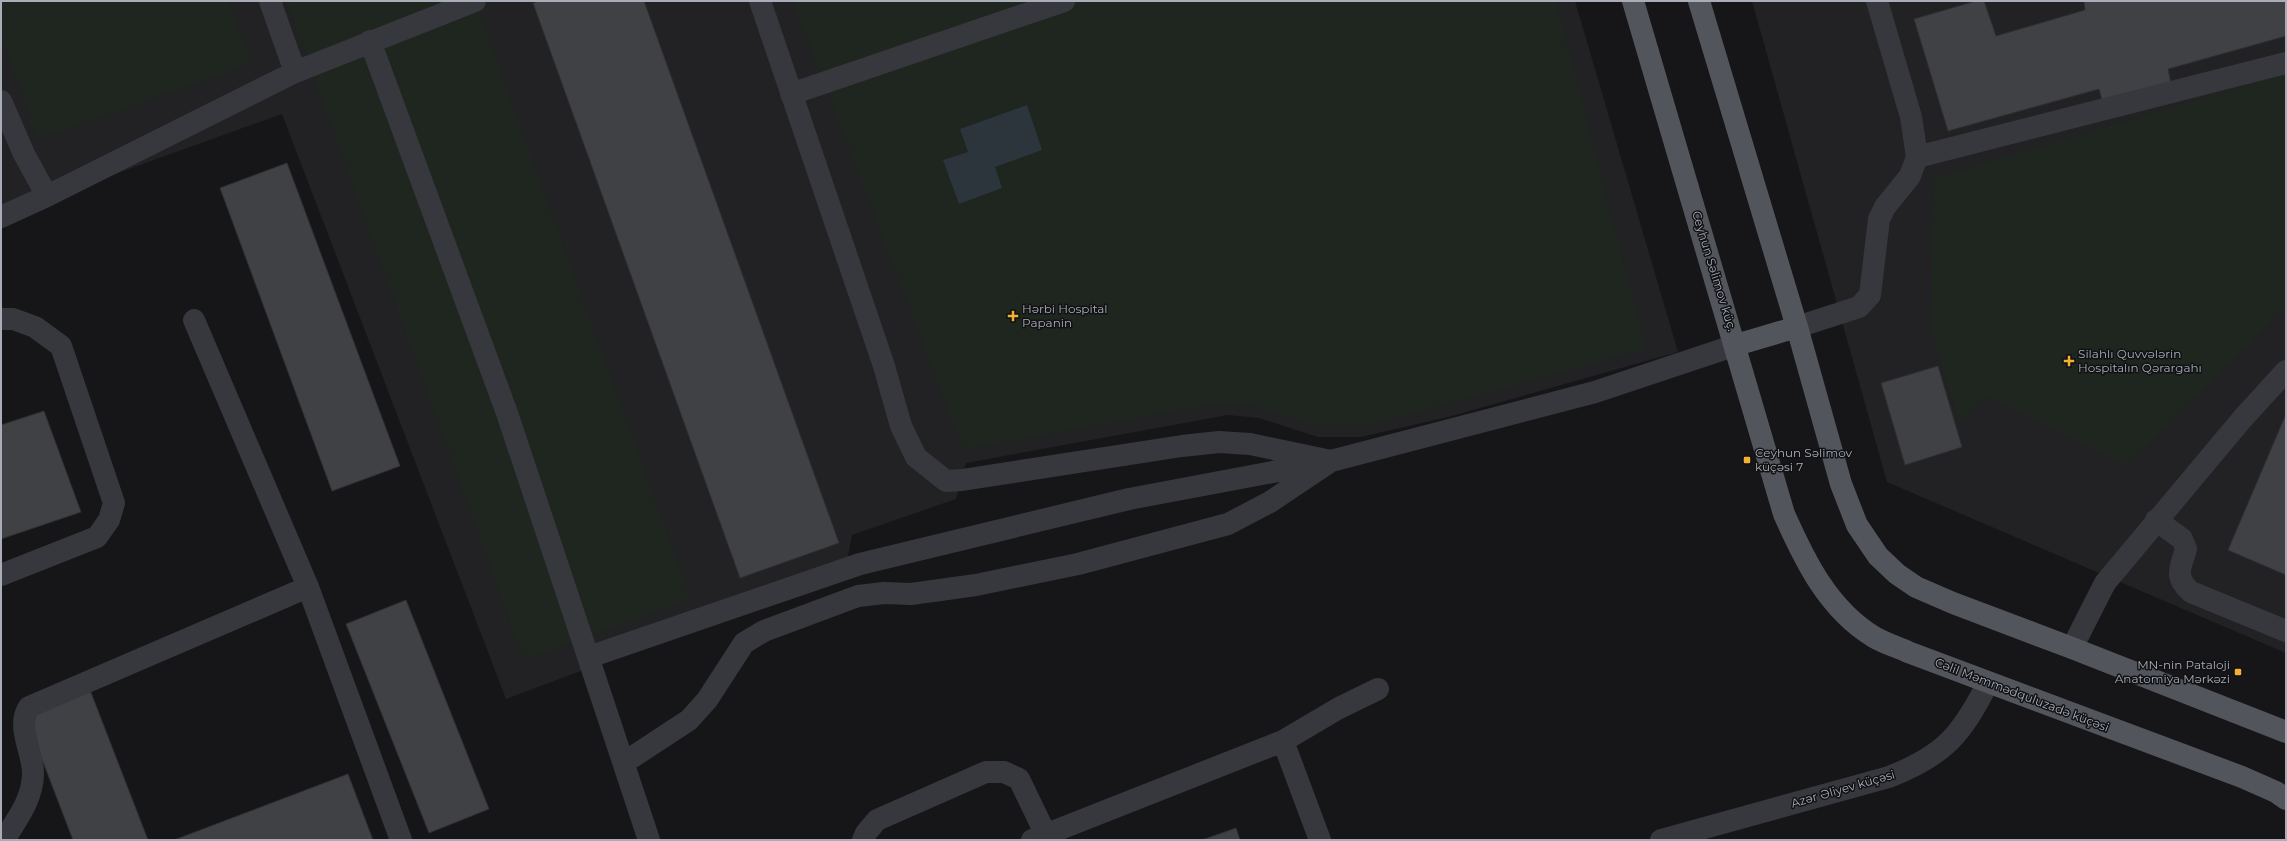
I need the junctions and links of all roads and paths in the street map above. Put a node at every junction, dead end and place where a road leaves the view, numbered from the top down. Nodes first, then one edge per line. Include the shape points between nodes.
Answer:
1 (270, 1) edge
2 (475, 1) edge
3 (760, 1) edge
4 (1064, 1) edge
5 (1633, 1) edge
6 (1699, 1) edge
7 (1877, 1) edge
8 (370, 41) junction
9 (2286, 64) edge
10 (294, 72) junction
11 (791, 94) junction
12 (1, 101) edge
13 (1917, 157) junction
14 (47, 196) junction
15 (1, 217) edge
16 (1, 319) edge
17 (194, 320) dead end
18 (1797, 327) junction
19 (1736, 345) junction
20 (2286, 371) edge
21 (1330, 461) junction
22 (2156, 520) junction
23 (1796, 541) joint
24 (1, 575) edge
25 (308, 587) junction
26 (2286, 631) edge
27 (2072, 648) junction
28 (589, 657) junction
29 (1988, 683) junction
30 (1378, 689) dead end
31 (2286, 732) edge
32 (1283, 741) junction
33 (625, 762) junction
34 (2286, 799) edge
35 (1039, 837) edge
36 (4, 840) edge
37 (401, 840) edge
38 (650, 840) edge
39 (863, 840) edge
40 (1320, 840) edge
41 (1661, 840) edge

1 - 10 street
2 - 8 street
3 - 11 street
4 - 11 street
5 - 19 main road, Ceyhun Səlimov küç.
6 - 18 main road
7 - 13 street via 1911,117
8 - 10 street
8 - 28 street via 507,413
9 - 13 street
10 - 14 street
11 - 21 street via 884,366 901,426 916,457 946,481 1219,442 1250,444
12 - 14 street via 24,154
13 - 18 street via 1910,176 1885,207 1879,219 1870,295 1866,302 1859,307
14 - 15 street
16 - 24 street via 14,319 35,327 61,346 114,503 109,520 97,537
17 - 25 street
18 - 19 main road
18 - 27 main road via 1840,484 1857,525 1878,556 1916,587
19 - 21 street via 1595,392
19 - 23 main road, Ceyhun Səlimov küç. via 1784,514
20 - 22 street
21 - 28 street via 1129,499 860,564
21 - 33 street via 1270,502 1228,524 1078,564 984,583 911,594 884,593 858,596 764,631 744,643 708,700 689,720
22 - 26 street via 2182,539 2186,549 2179,574 2182,584 2191,592
22 - 27 street via 2105,583
23 - 29 main road, Cəlil Məmmədquluzadə küçəsi via 1816,579 1830,597 1840,609 1873,636
25 - 36 street via 29,707 23,720 33,773 31,790 25,806
25 - 37 street
27 - 31 main road
28 - 33 street
29 - 34 main road, Cəlil Məmmədquluzadə küçəsi via 2242,777
29 - 41 street, Azər Əliyev küçəsi via 1969,719 1952,740 1916,767 1889,777
30 - 32 street via 1339,708
32 - 35 street
32 - 40 street
33 - 38 street
35 - 39 street via 1019,779 1004,772 986,772 877,820

